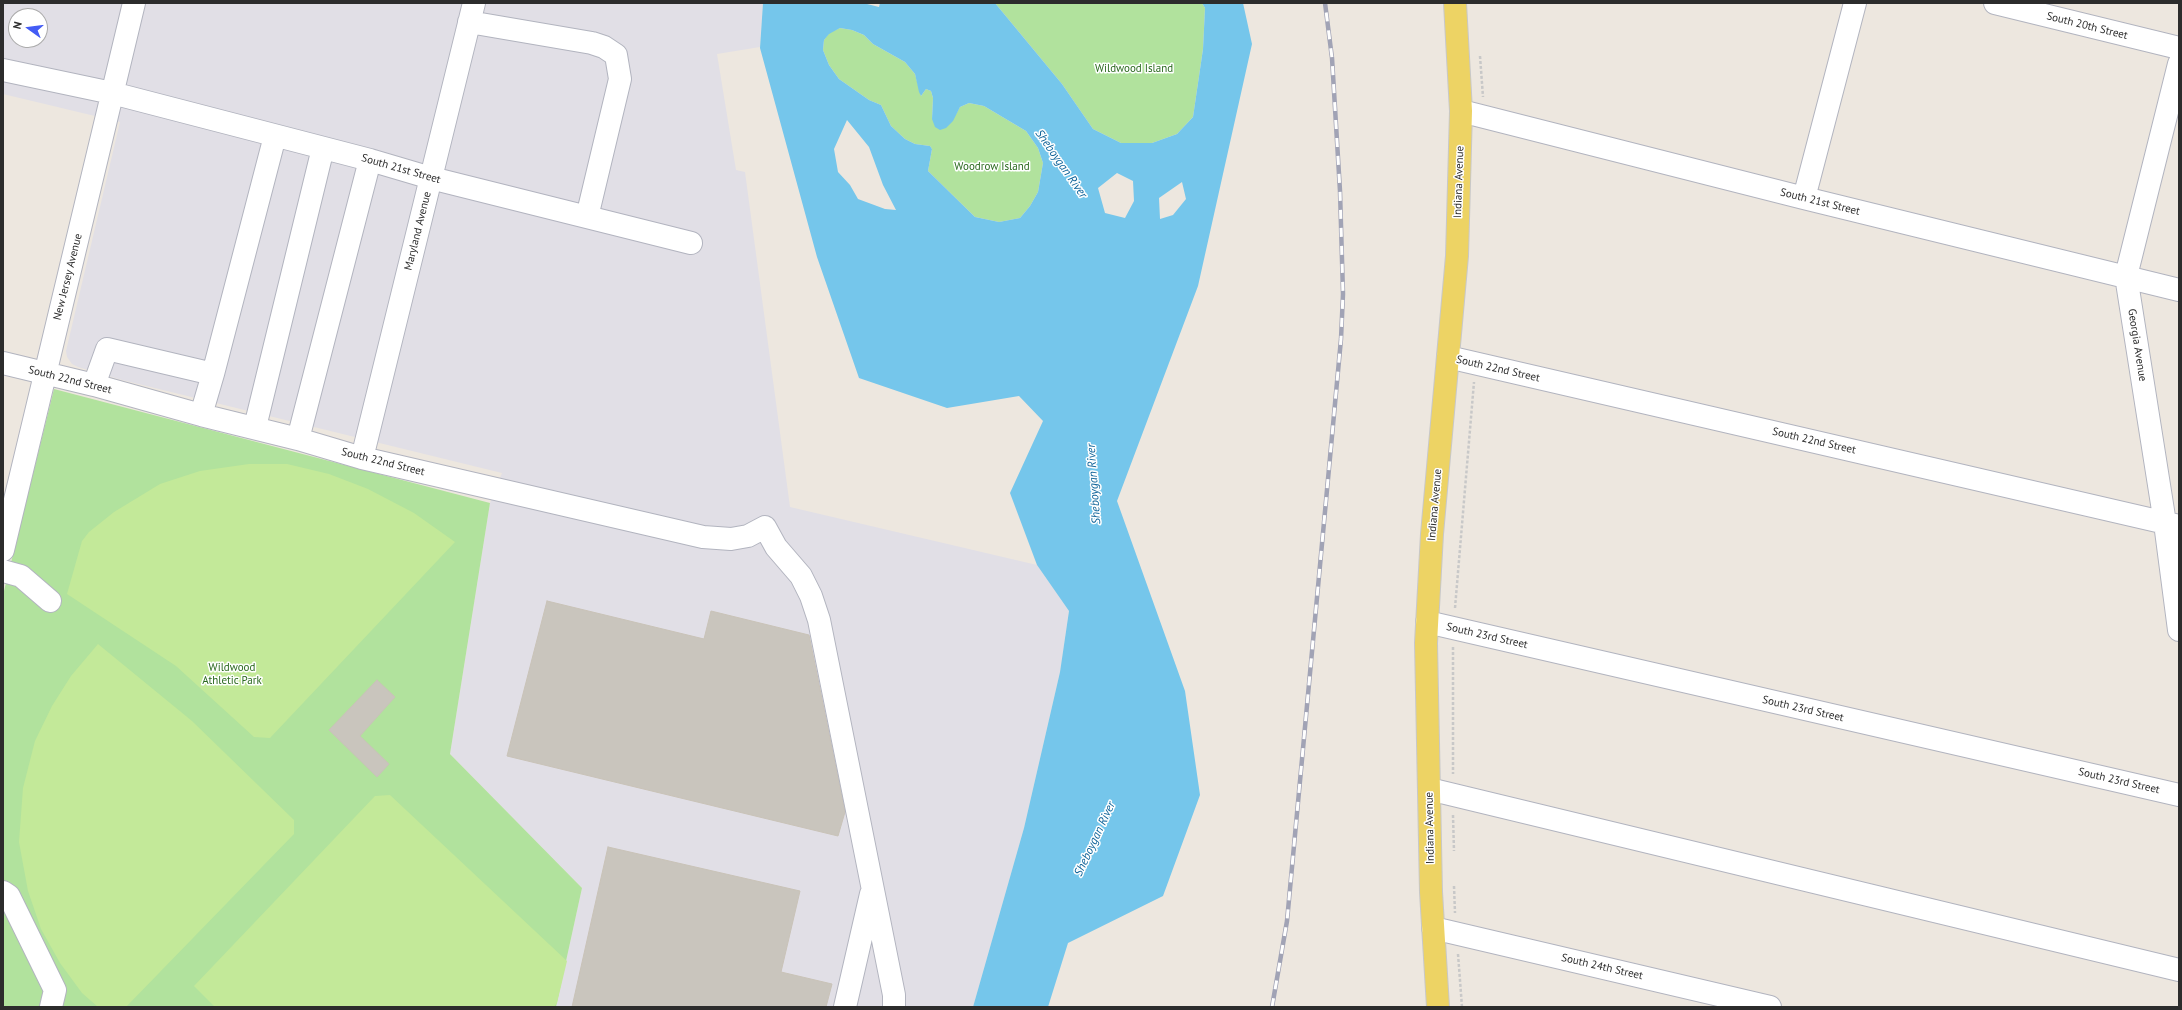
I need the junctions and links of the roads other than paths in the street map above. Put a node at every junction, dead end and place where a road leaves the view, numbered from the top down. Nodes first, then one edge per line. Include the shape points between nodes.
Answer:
1 (134, 3) edge
2 (1455, 3) edge
3 (1854, 3) edge
4 (1996, 3) edge
5 (2030, 7) edge
6 (472, 12) edge
7 (2179, 48) edge
8 (2179, 64) edge
9 (3, 70) edge
10 (112, 93) junction
11 (1461, 111) junction
12 (275, 136) junction
13 (323, 148) junction
14 (370, 160) junction
15 (431, 178) junction
16 (1804, 198) junction
17 (587, 217) junction
18 (690, 244) dead end
19 (2126, 276) junction
20 (2179, 290) edge
21 (1448, 358) junction
22 (3, 363) edge
23 (45, 373) junction
24 (213, 374) junction
25 (94, 385) junction
26 (202, 416) junction
27 (255, 427) junction
28 (298, 439) junction
29 (362, 458) junction
30 (2172, 524) edge
31 (3, 550) edge
32 (3, 571) edge
33 (50, 601) dead end
34 (1427, 622) junction
35 (2179, 630) edge
36 (1429, 789) junction
37 (2179, 795) edge
38 (873, 887) junction
39 (3, 892) edge
40 (1433, 928) junction
41 (2179, 970) edge
42 (51, 1007) edge
43 (845, 1007) edge
44 (894, 1007) edge
45 (1438, 1007) edge
46 (1770, 1007) edge

1 - 10 street, New Jersey Avenue
2 - 11 main road, Indiana Avenue
3 - 16 street
4 - 5 street, South 20th Street
5 - 7 street, South 20th Street
6 - 15 street, Maryland Avenue
6 - 17 street via 592,43 616,55 620,79
8 - 19 street, Georgia Avenue
9 - 10 street, South 21st Street
10 - 12 street, South 21st Street
10 - 23 street, New Jersey Avenue
11 - 16 street, South 21st Street
11 - 21 main road, Indiana Avenue via 1457,256
12 - 13 street, South 21st Street
12 - 24 street
13 - 14 street, South 21st Street
13 - 27 street
14 - 15 street, South 21st Street
14 - 28 street
15 - 17 street, South 21st Street
15 - 29 street, Maryland Avenue
16 - 19 street, South 21st Street
17 - 18 street, South 21st Street
19 - 20 street, South 21st Street
19 - 30 street, Georgia Avenue
21 - 30 street, South 22nd Street
21 - 34 main road, Indiana Avenue
22 - 23 street, South 22nd Street
23 - 25 street, South 22nd Street
23 - 31 street, New Jersey Avenue
24 - 25 street via 107,349
24 - 26 street
25 - 26 street, South 22nd Street
26 - 27 street, South 22nd Street
27 - 28 street, South 22nd Street
28 - 29 street, South 22nd Street
29 - 38 street, South 22nd Street via 703,537 731,539 748,536 765,527 776,547 801,576 819,620
30 - 35 street, Georgia Avenue
32 - 33 street via 21,576
34 - 36 main road, Indiana Avenue
34 - 37 street, South 23rd Street
36 - 40 main road, Indiana Avenue
36 - 41 street
38 - 43 street
38 - 44 street via 894,995
39 - 42 street via 9,896 55,990
40 - 45 main road, Indiana Avenue
40 - 46 street, South 24th Street

